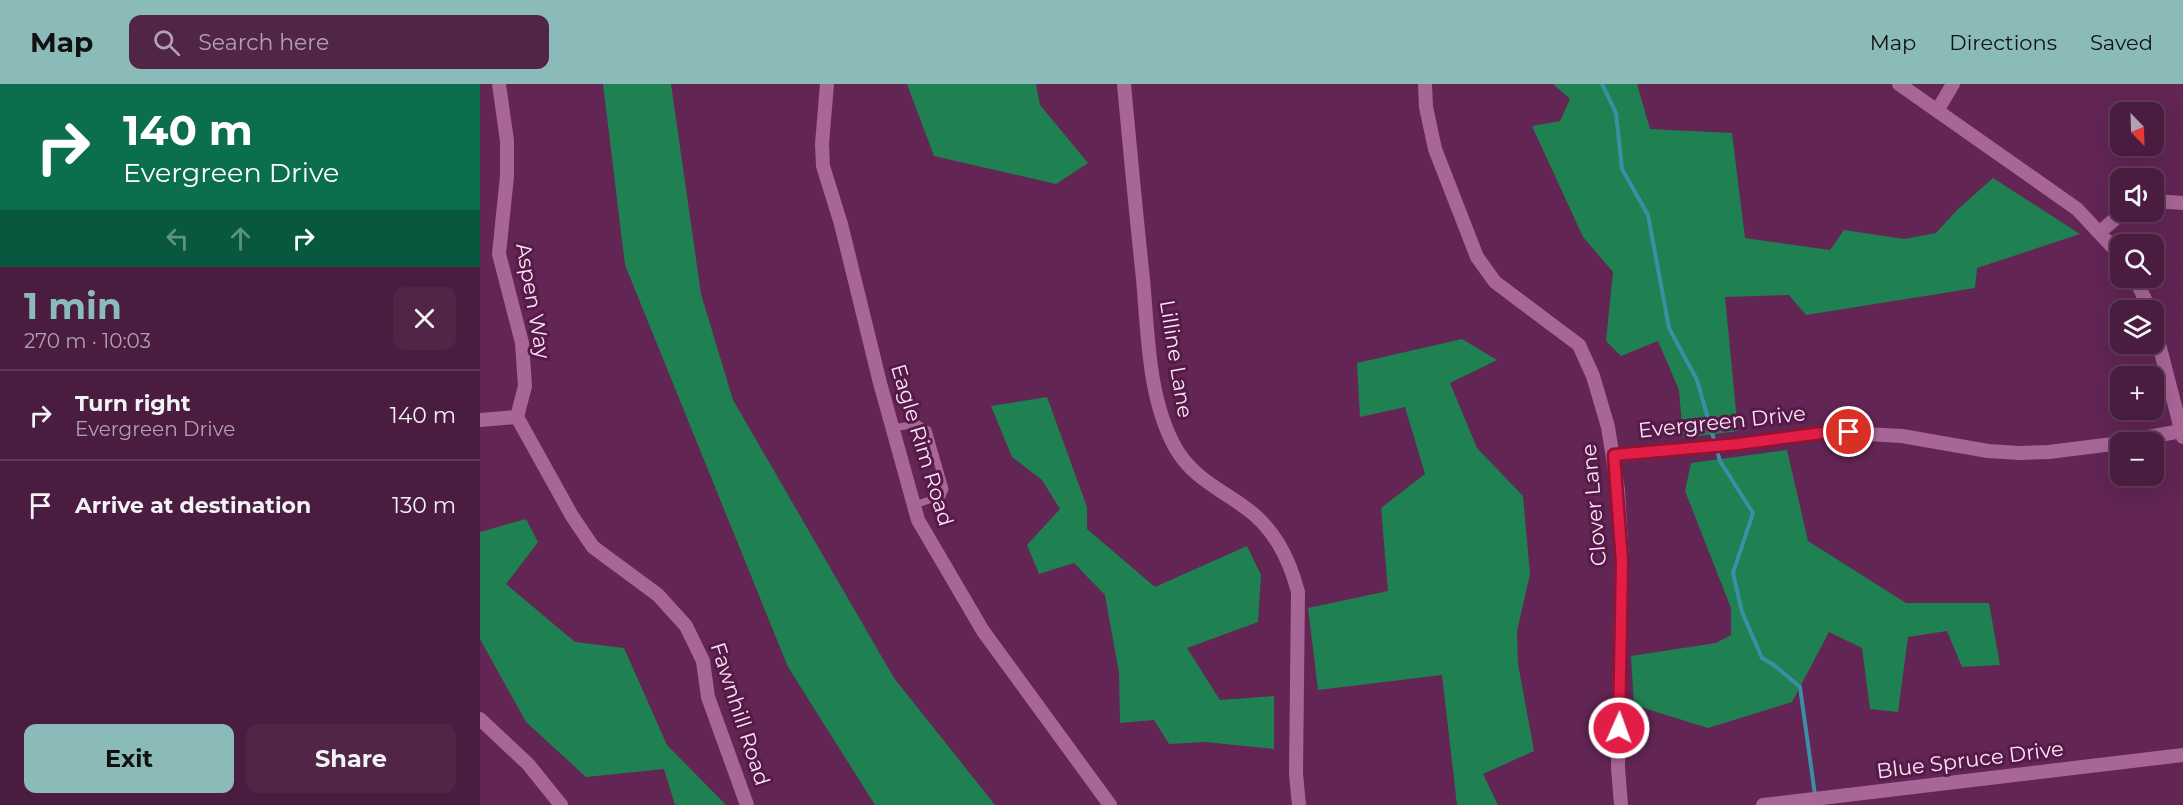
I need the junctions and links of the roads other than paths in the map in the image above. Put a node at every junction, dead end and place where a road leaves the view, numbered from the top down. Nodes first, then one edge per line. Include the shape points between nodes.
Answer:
1 (499, 84) edge
2 (827, 84) edge
3 (1124, 84) edge
4 (1425, 84) edge
5 (1899, 84) edge
6 (1953, 84) edge
7 (1937, 111) junction
8 (2164, 202) edge
9 (2183, 203) edge
10 (2112, 222) edge
11 (2100, 232) junction
12 (2110, 243) edge
13 (2161, 354) edge
14 (517, 417) junction
15 (480, 420) edge
16 (892, 428) junction
17 (2182, 434) edge
18 (2164, 437) edge
19 (2110, 444) edge
20 (1614, 455) junction
21 (914, 505) junction
22 (480, 719) edge
23 (2183, 755) edge
24 (561, 805) edge
25 (747, 805) edge
26 (1110, 805) edge
27 (1299, 805) edge
28 (1621, 805) edge
29 (1763, 805) edge

1 - 14 street, Aspen Way via 507,141 499,254 522,344 525,386
2 - 16 street, Eagle Rim Road via 823,166
3 - 27 street, Lilline Lane via 1148,337 1160,413 1177,450 1191,469 1244,506 1273,535 1284,552 1298,592
4 - 20 street, Clover Lane via 1425,107 1435,149 1477,257 1495,282 1579,345 1593,376
5 - 7 street
6 - 7 street
7 - 11 street via 2077,209
8 - 9 street
10 - 11 street
11 - 12 street
13 - 17 street
14 - 15 street
14 - 25 street, Fawnhill Road via 593,547 658,595 686,626 703,661 708,697
16 - 21 street, Eagle Rim Road
16 - 21 lane via 918,424 928,430 945,489 942,496
17 - 18 street, Evergreen Drive
19 - 20 street, Evergreen Drive via 2019,453 1902,436 1830,432
20 - 28 street, Clover Lane via 1622,562 1618,768
21 - 26 street, Eagle Rim Road via 934,551 983,632
22 - 24 street via 528,764
23 - 29 street, Blue Spruce Drive

